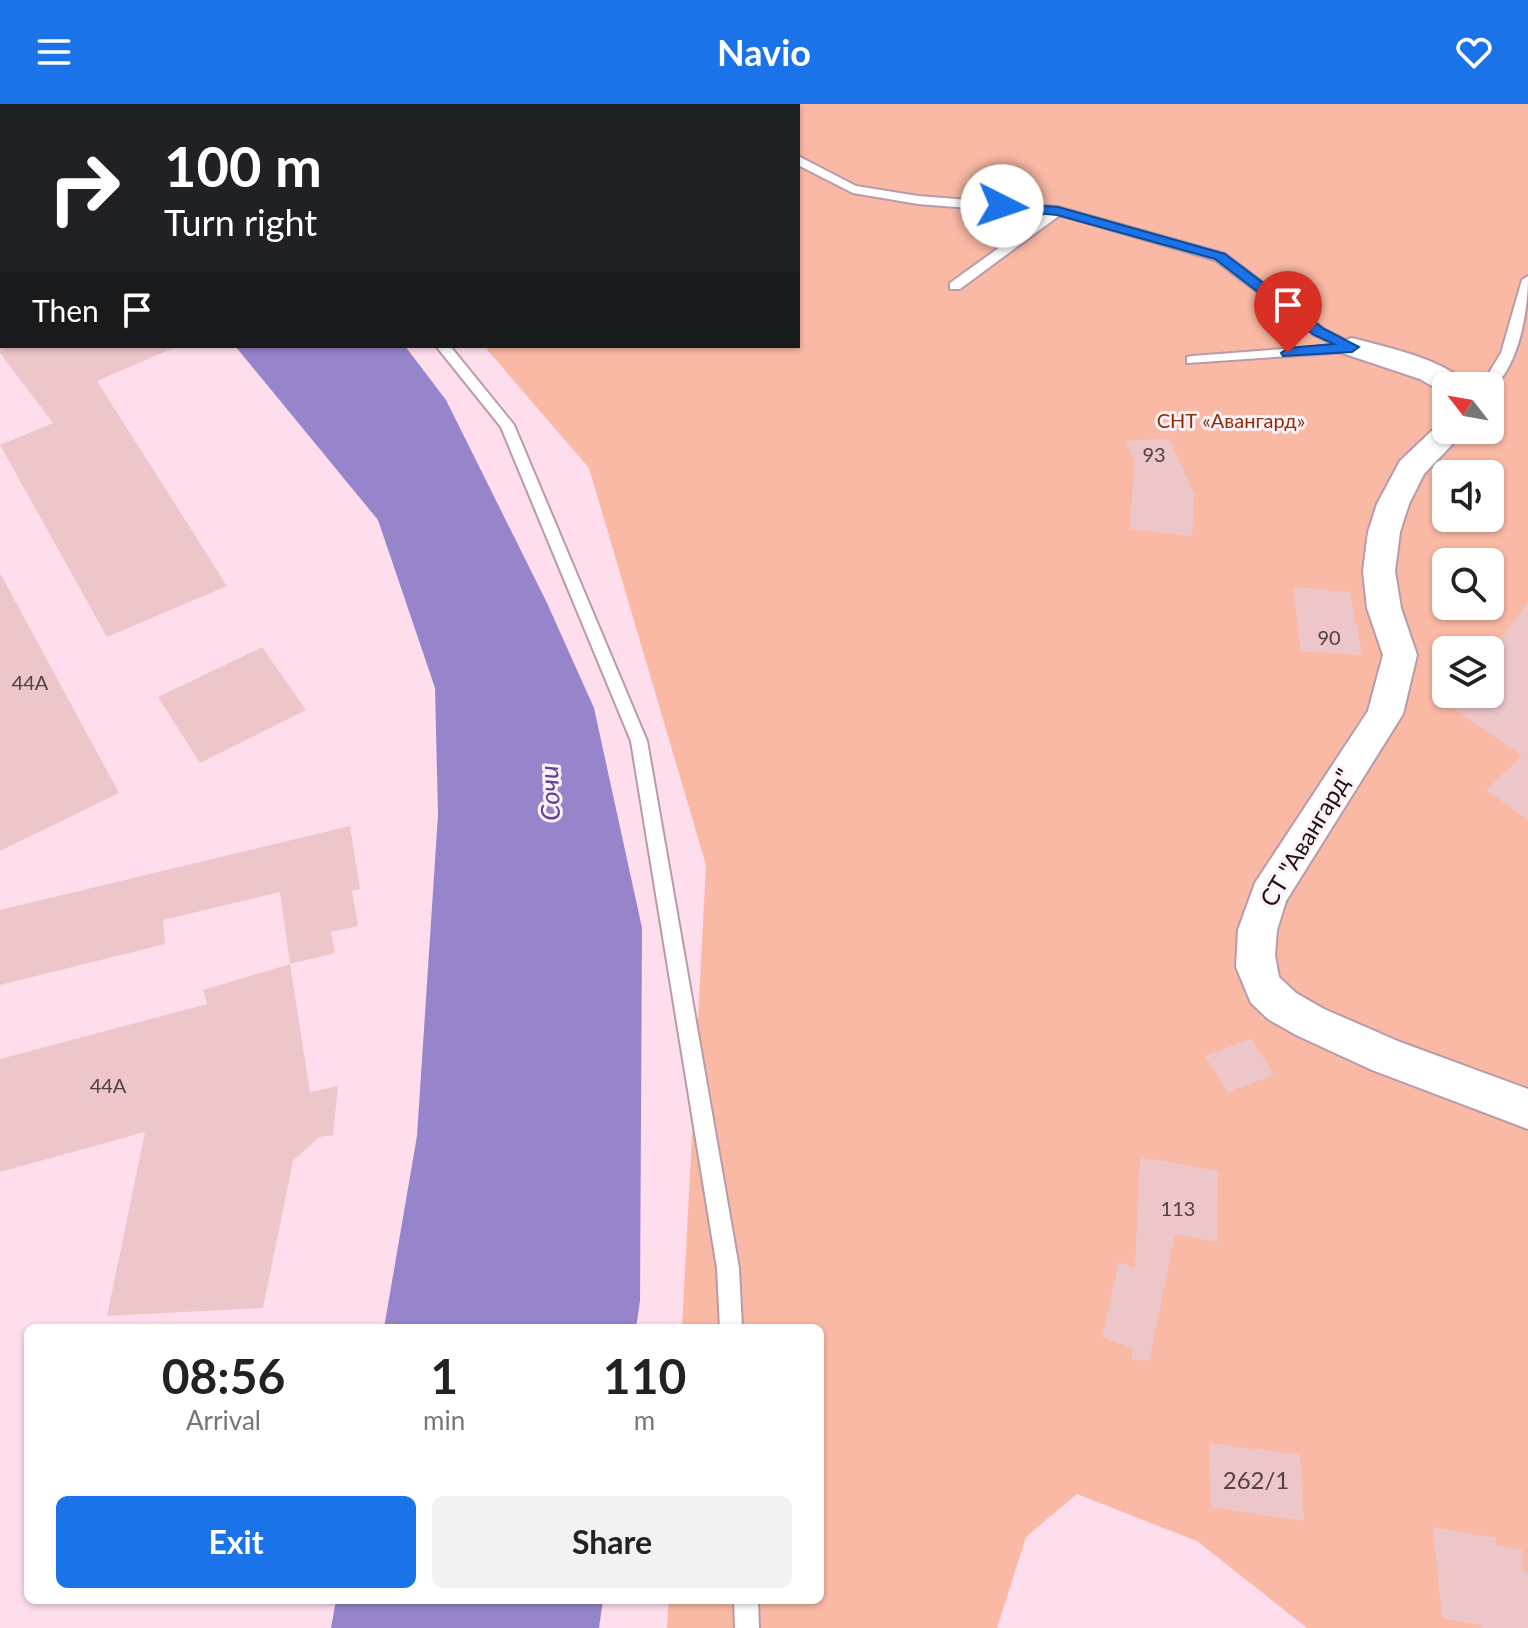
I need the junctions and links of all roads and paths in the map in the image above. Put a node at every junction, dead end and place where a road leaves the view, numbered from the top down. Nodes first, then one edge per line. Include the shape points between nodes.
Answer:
1 (800, 161) edge
2 (1058, 211) junction
3 (1528, 280) edge
4 (955, 286) dead end
5 (1352, 347) junction
6 (445, 348) edge
7 (1192, 360) dead end
8 (1496, 372) edge
9 (1432, 373) edge
10 (1436, 444) edge
11 (1528, 1109) edge
12 (731, 1324) edge
13 (746, 1604) edge
14 (747, 1628) edge

1 - 2 lane via 853,189 918,200
2 - 4 lane
2 - 5 lane via 1220,257 1319,332
3 - 8 lane via 1508,353
5 - 7 lane
5 - 9 street
6 - 12 lane via 507,425 639,741 728,1268
10 - 11 street, СТ "Авангард" via 1411,468 1384,532 1382,596 1400,655 1385,714 1269,895 1256,927 1255,953 1265,990 1289,1012
13 - 14 lane

